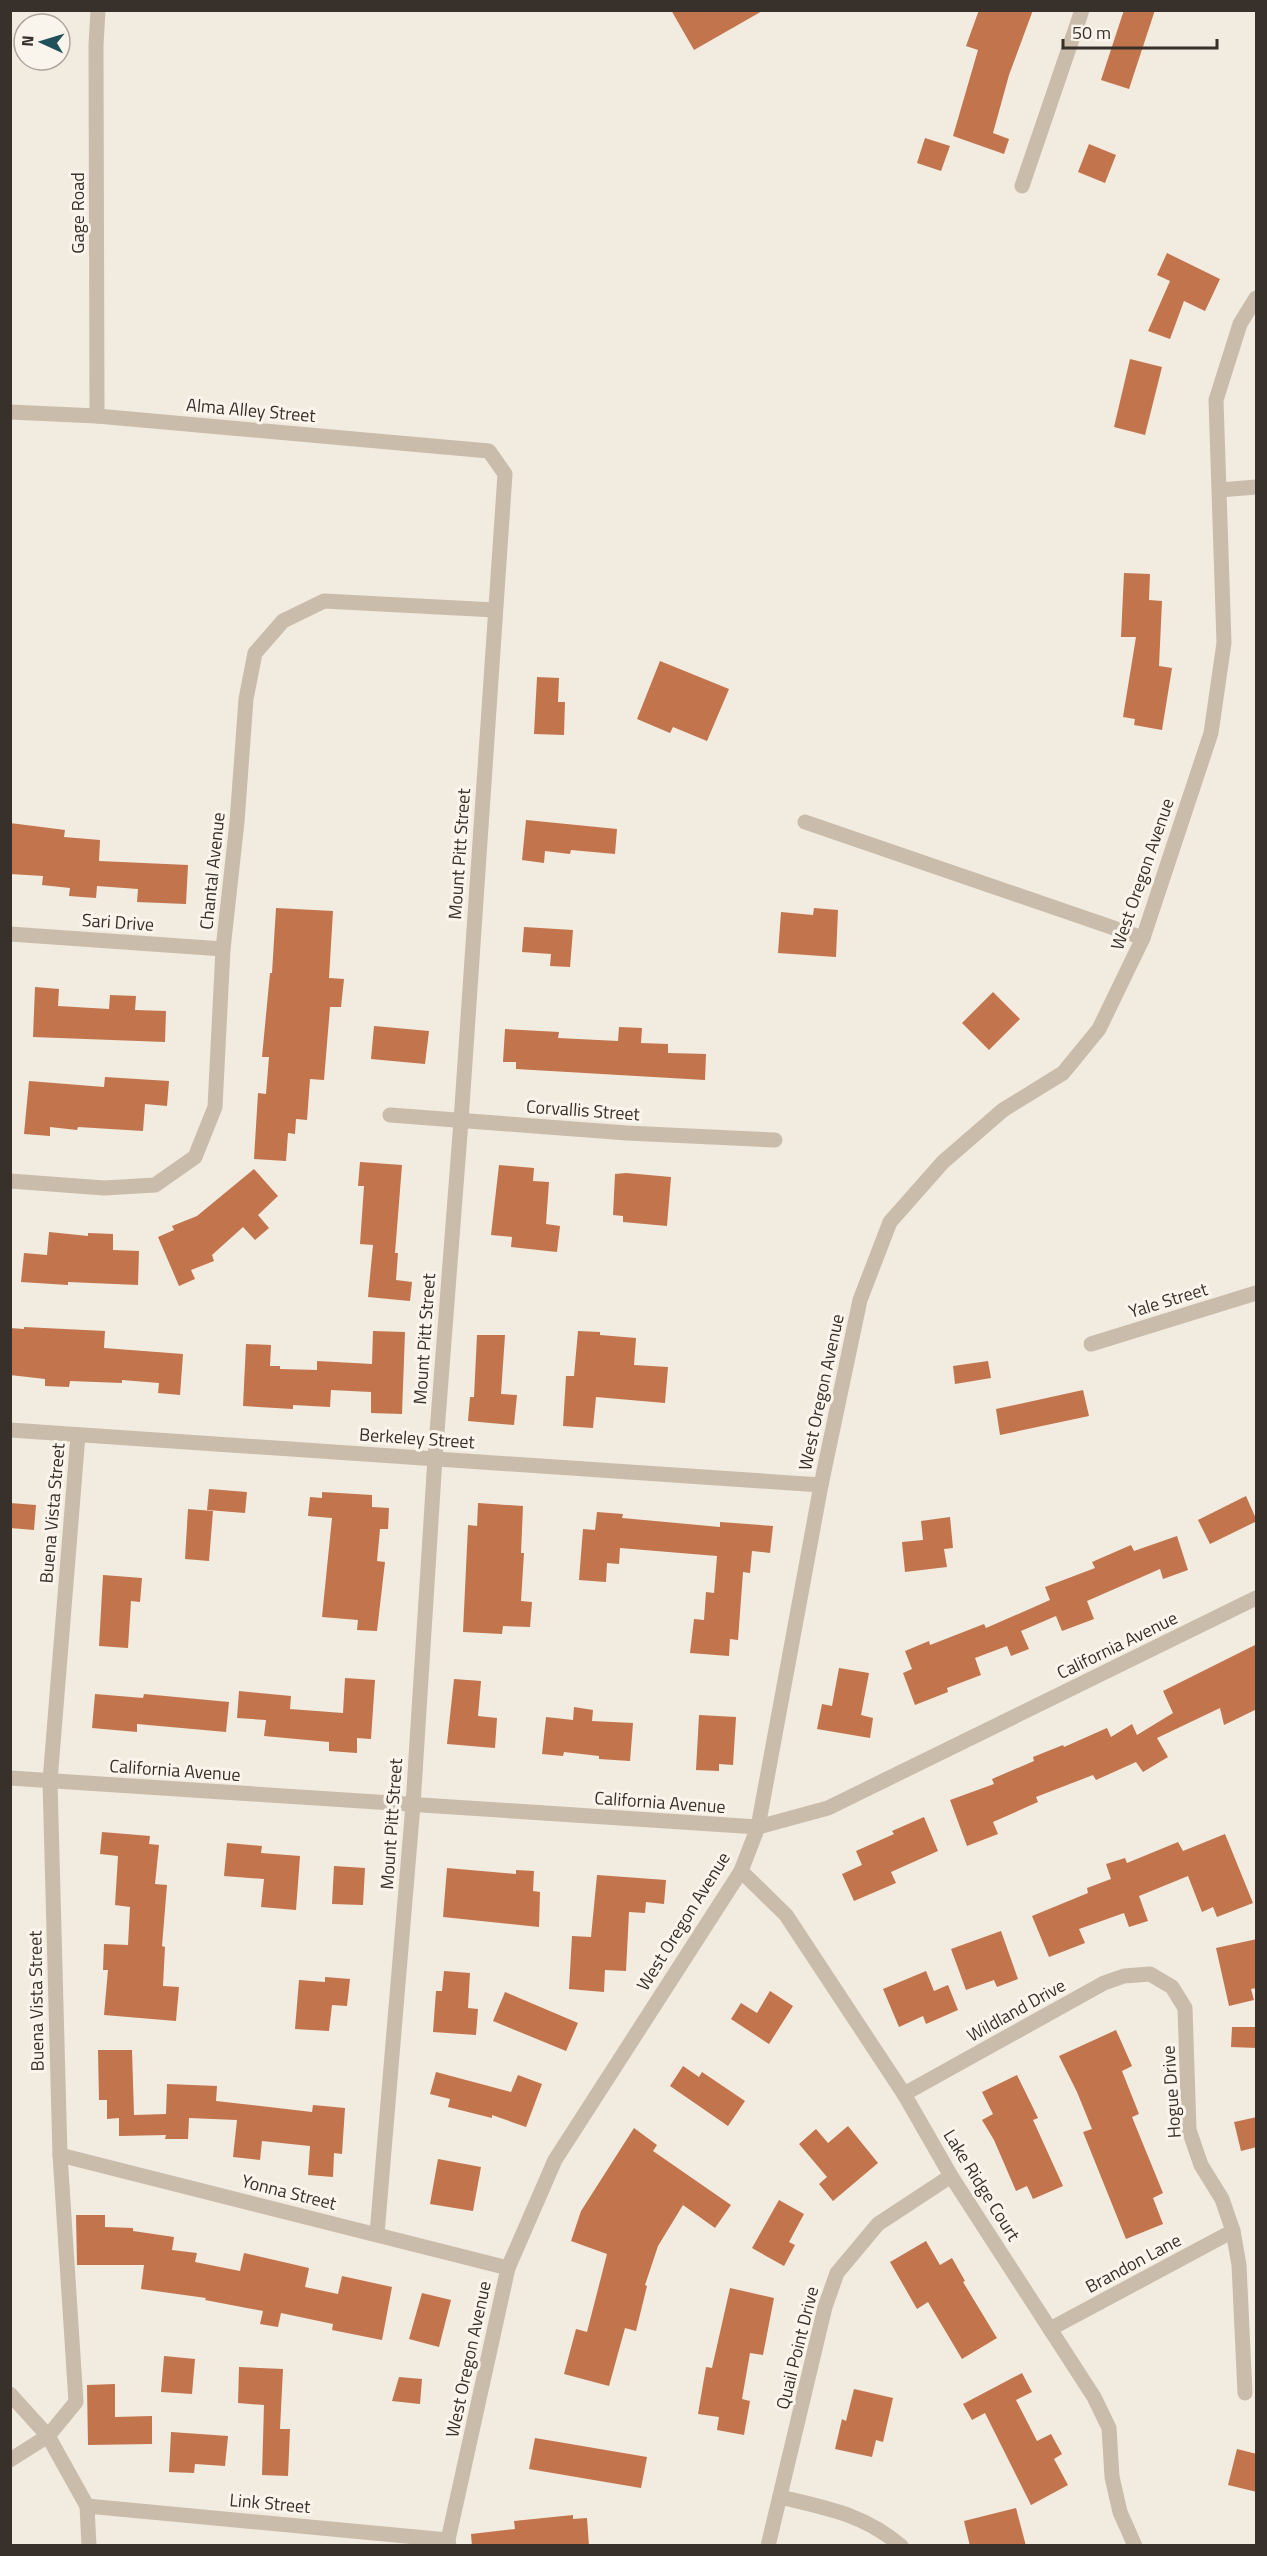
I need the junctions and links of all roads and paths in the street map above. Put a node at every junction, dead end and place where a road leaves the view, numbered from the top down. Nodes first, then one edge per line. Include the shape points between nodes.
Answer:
1 (98, 10) edge
2 (1082, 10) edge
3 (1022, 186) dead end
4 (1257, 298) edge
5 (10, 412) edge
6 (97, 416) junction
7 (489, 451) joint
8 (1257, 486) edge
9 (1220, 490) junction
10 (495, 610) junction
11 (805, 822) dead end
12 (10, 934) edge
13 (1143, 938) junction
14 (223, 949) junction
15 (390, 1115) dead end
16 (461, 1121) junction
17 (775, 1140) dead end
18 (10, 1182) edge
19 (1257, 1293) edge
20 (1091, 1344) dead end
21 (10, 1430) edge
22 (78, 1435) junction
23 (435, 1458) junction
24 (821, 1485) junction
25 (1257, 1598) edge
26 (10, 1778) edge
27 (50, 1781) junction
28 (413, 1806) junction
29 (758, 1827) junction
30 (741, 1871) junction
31 (1150, 1974) joint
32 (904, 2094) junction
33 (60, 2155) junction
34 (951, 2176) junction
35 (1233, 2231) junction
36 (377, 2234) junction
37 (508, 2268) junction
38 (1050, 2329) junction
39 (1245, 2393) dead end
40 (10, 2394) edge
41 (48, 2436) junction
42 (10, 2460) edge
43 (780, 2497) junction
44 (87, 2506) junction
45 (449, 2543) edge
46 (89, 2546) edge
47 (768, 2546) edge
48 (901, 2546) edge
49 (1135, 2546) edge

1 - 6 street, Gage Road
2 - 3 street
4 - 9 street, West Oregon Avenue via 1240,324 1216,400
5 - 6 street, Alma Alley Street
6 - 7 street, Alma Alley Street
7 - 10 street, Mount Pitt Street via 505,474
8 - 9 street
9 - 13 street, West Oregon Avenue via 1224,643 1211,733
10 - 14 street, Chantal Avenue via 324,601 283,621 255,653 246,699
10 - 16 street, Mount Pitt Street
11 - 13 street
12 - 14 street, Sari Drive
13 - 24 street, West Oregon Avenue via 1099,1029 1063,1072 1003,1110 960,1147 890,1222 860,1300
14 - 18 street, Chantal Avenue via 214,1107 195,1156 155,1185 104,1188
15 - 16 street, Corvallis Street
16 - 17 street, Corvallis Street
16 - 23 street, Mount Pitt Street
19 - 20 street, Yale Street
21 - 22 street, Berkeley Street
22 - 23 street, Berkeley Street
22 - 27 street, Buena Vista Street
23 - 24 street, Berkeley Street
23 - 28 street, Mount Pitt Street
24 - 29 street, West Oregon Avenue
25 - 29 street, California Avenue via 828,1808
26 - 27 street, California Avenue
27 - 28 street, California Avenue
27 - 33 street, Buena Vista Street
28 - 29 street, California Avenue
28 - 36 street, Mount Pitt Street
29 - 30 street, West Oregon Avenue
30 - 32 street, Lake Ridge Court via 786,1915
30 - 37 street, West Oregon Avenue via 555,2160
31 - 32 street, Wildland Drive via 1124,1976 1104,1983
31 - 35 street, Hogue Drive via 1172,1987 1185,2008 1189,2130
32 - 34 street, Lake Ridge Court
33 - 36 street, Yonna Street
33 - 41 street, Buena Vista Street via 76,2402
34 - 38 street, Lake Ridge Court
34 - 43 street, Quail Point Drive via 878,2224 837,2273 825,2307
35 - 38 street, Brandon Lane
35 - 39 street, Hogue Drive via 1239,2265
36 - 37 street, Yonna Street
37 - 45 street, West Oregon Avenue
38 - 49 street, Lake Ridge Court via 1109,2428 1119,2512
40 - 41 street
41 - 42 street, Buena Vista Street
41 - 44 street
43 - 47 street, Quail Point Drive
43 - 48 street via 847,2512 883,2530
44 - 45 street, Link Street
44 - 46 street

